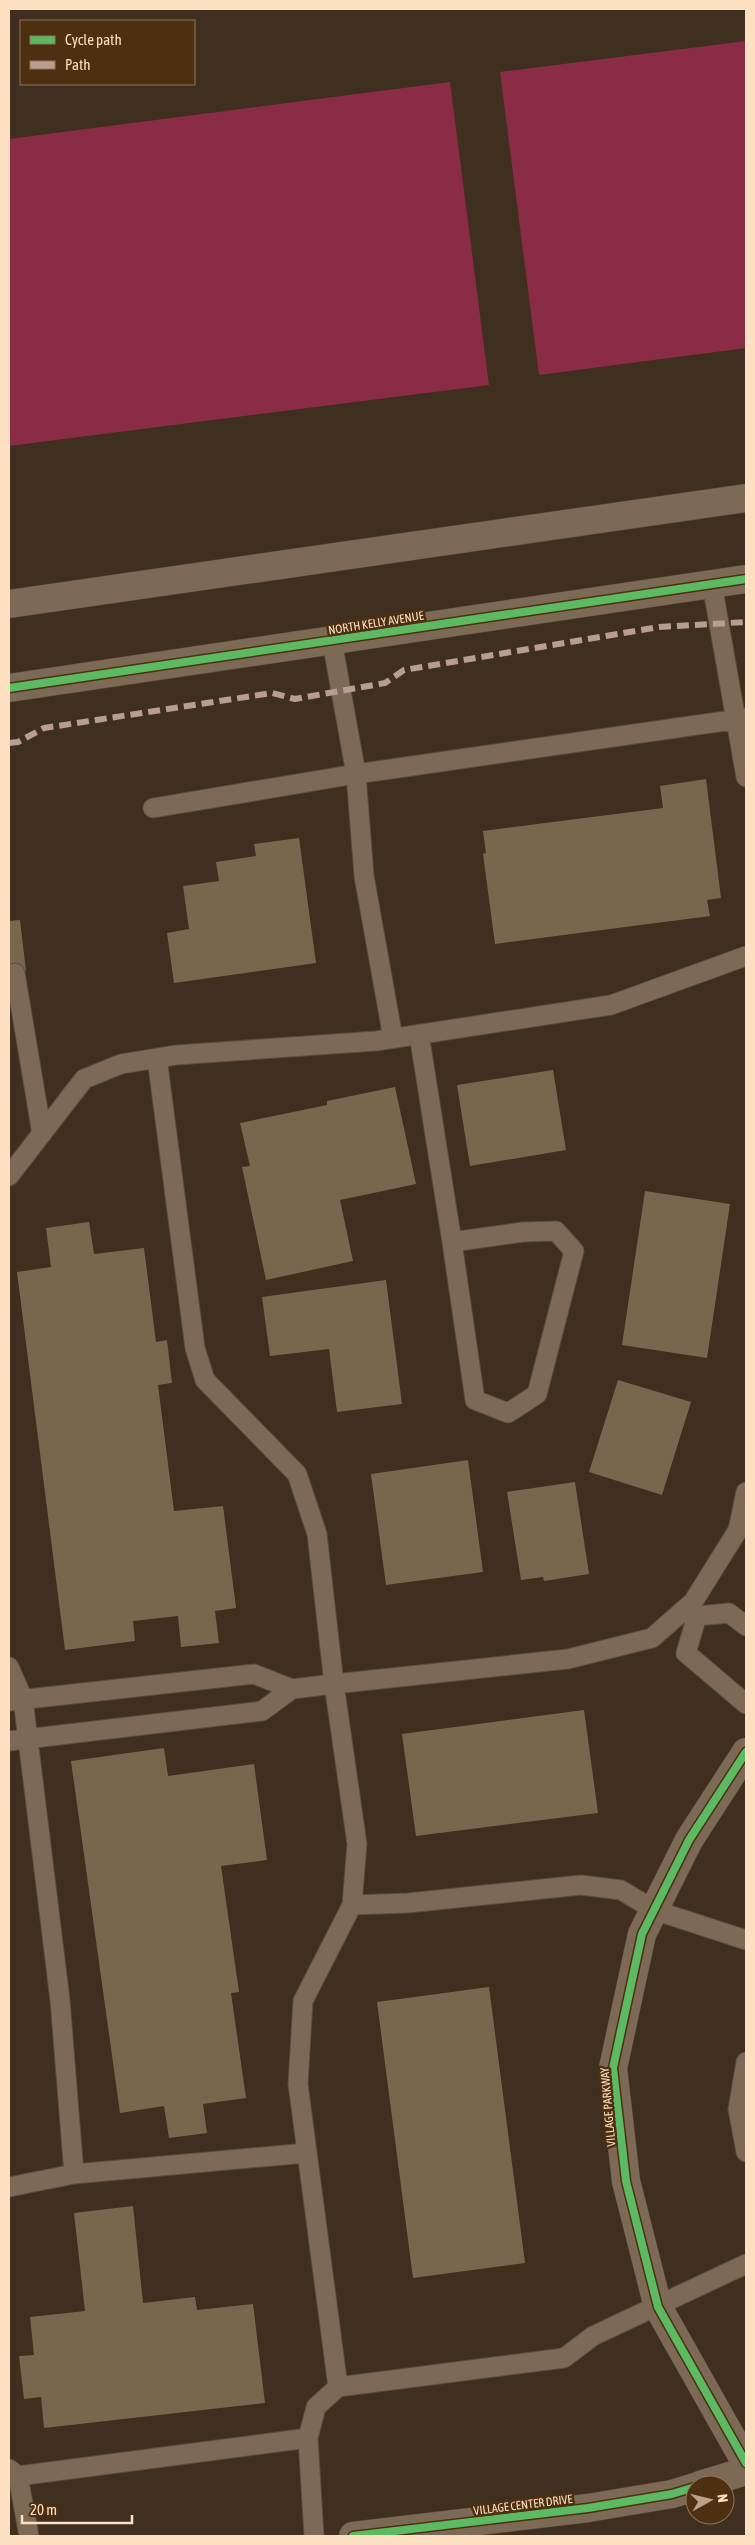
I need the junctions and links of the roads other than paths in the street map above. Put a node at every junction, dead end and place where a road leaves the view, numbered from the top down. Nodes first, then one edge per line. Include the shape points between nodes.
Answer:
1 (746, 498) edge
2 (746, 579) edge
3 (712, 584) junction
4 (9, 604) edge
5 (332, 641) junction
6 (9, 688) edge
7 (742, 719) edge
8 (356, 774) junction
9 (746, 777) edge
10 (153, 808) dead end
11 (746, 956) edge
12 (15, 973) dead end
13 (419, 1034) junction
14 (393, 1038) junction
15 (157, 1058) junction
16 (42, 1134) junction
17 (9, 1176) edge
18 (452, 1242) junction
19 (746, 1492) edge
20 (692, 1612) junction
21 (746, 1626) edge
22 (9, 1667) edge
23 (334, 1684) junction
24 (292, 1689) junction
25 (16, 1700) edge
26 (746, 1704) edge
27 (28, 1738) junction
28 (9, 1741) edge
29 (746, 1752) edge
30 (352, 1906) junction
31 (654, 1910) junction
32 (746, 1940) edge
33 (746, 2062) edge
34 (746, 2152) edge
35 (306, 2153) junction
36 (74, 2174) junction
37 (9, 2186) edge
38 (746, 2264) edge
39 (658, 2307) junction
40 (338, 2387) junction
41 (308, 2438) junction
42 (746, 2463) edge
43 (746, 2471) edge
44 (14, 2472) edge
45 (733, 2475) edge
46 (685, 2490) edge
47 (29, 2536) edge
48 (314, 2536) edge
49 (353, 2536) edge

1 - 4 street
2 - 3 street, NORTH KELLY AVENUE
3 - 5 street, NORTH KELLY AVENUE
3 - 7 lane
5 - 6 street, NORTH KELLY AVENUE
5 - 8 lane
7 - 8 lane
7 - 9 lane
8 - 10 lane
8 - 14 lane via 364,876
11 - 13 lane via 610,1005
12 - 16 lane
13 - 14 lane
13 - 18 lane
14 - 15 lane
15 - 16 lane via 121,1064 84,1079
15 - 23 lane via 195,1348 205,1380 297,1474 317,1534
16 - 17 lane
18 - 18 lane via 475,1400 508,1413 537,1394 574,1251 556,1231
19 - 20 lane via 738,1530 693,1602
20 - 21 lane via 729,1613
20 - 23 lane via 652,1638 568,1659
20 - 26 lane via 686,1653
22 - 25 lane
23 - 24 lane
23 - 30 lane via 357,1844
24 - 25 lane via 254,1674
24 - 27 lane via 262,1711
25 - 27 lane
27 - 28 lane
27 - 36 lane via 60,2000
29 - 31 street, VILLAGE PARKWAY via 689,1840
30 - 31 lane via 580,1885 621,1890
30 - 35 lane via 303,2001 298,2084
31 - 32 lane
31 - 39 street, VILLAGE PARKWAY via 642,1934 613,2068 626,2181
33 - 34 lane via 738,2109
35 - 36 lane
35 - 40 lane
36 - 37 lane
38 - 39 lane
39 - 40 lane via 593,2336 564,2358
39 - 42 street, VILLAGE PARKWAY
40 - 41 lane via 316,2407
41 - 44 lane
41 - 48 lane
43 - 45 street
44 - 47 lane
46 - 49 street, VILLAGE CENTER DRIVE via 588,2508

